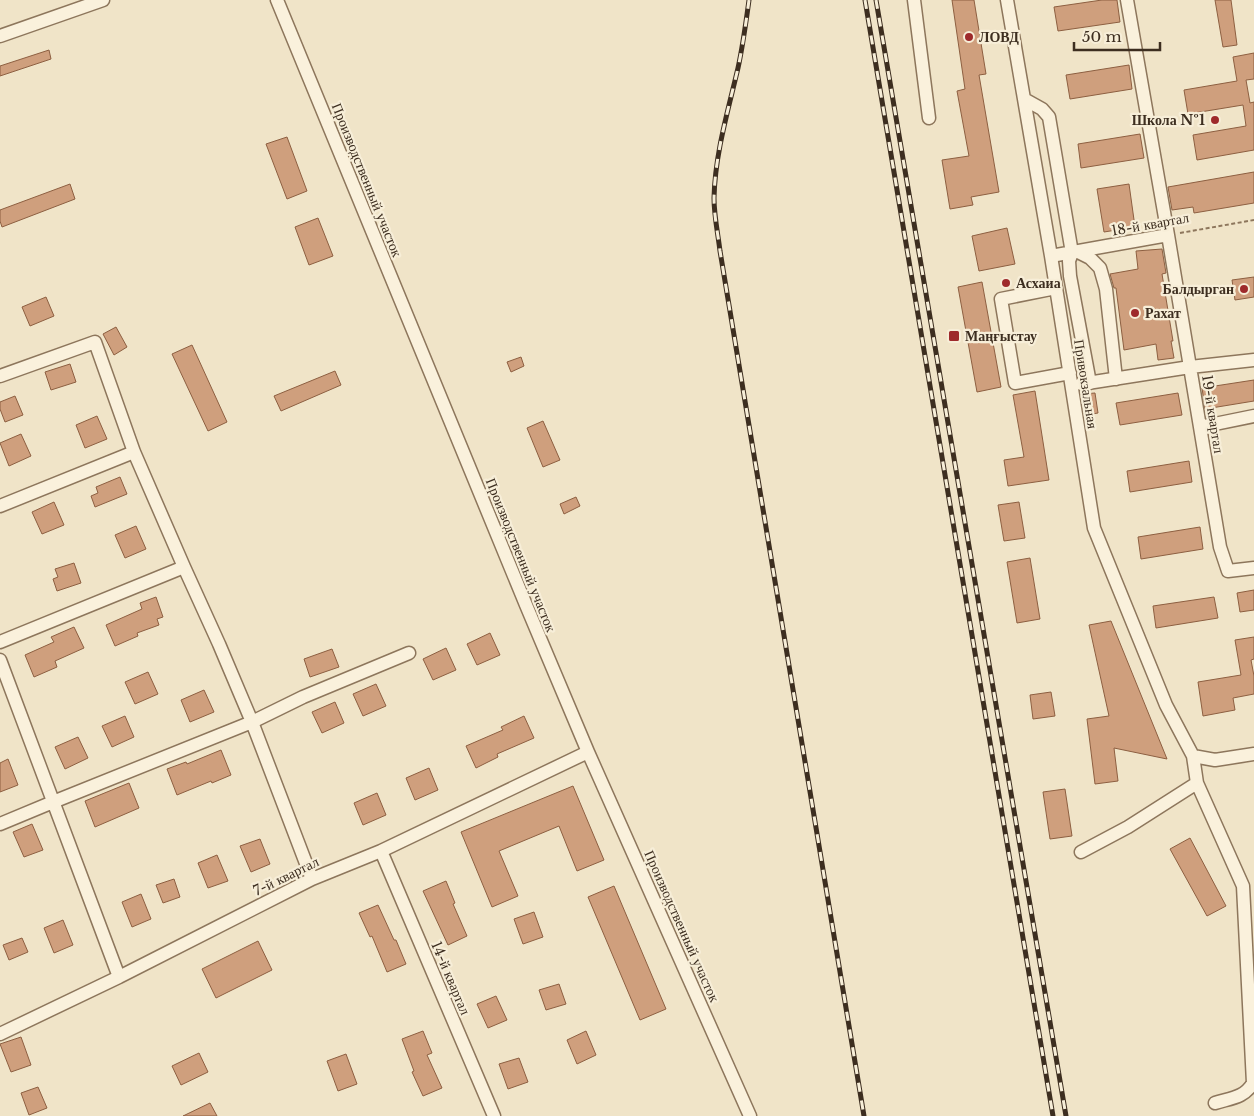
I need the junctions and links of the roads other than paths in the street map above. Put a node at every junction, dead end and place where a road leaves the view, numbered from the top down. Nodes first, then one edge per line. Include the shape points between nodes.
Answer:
1 (103, 0) edge
2 (277, 0) edge
3 (914, 0) edge
4 (1007, 0) edge
5 (1127, 0) edge
6 (0, 36) edge
7 (1024, 98) junction
8 (929, 118) dead end
9 (1168, 236) junction
10 (1075, 252) junction
11 (1051, 256) junction
12 (1056, 288) junction
13 (1254, 360) edge
14 (1190, 366) junction
15 (1070, 373) junction
16 (0, 376) edge
17 (1116, 379) junction
18 (1090, 383) junction
19 (1072, 386) junction
20 (1254, 416) edge
21 (1200, 426) junction
22 (134, 452) junction
23 (0, 506) edge
24 (184, 567) junction
25 (1254, 568) edge
26 (0, 642) edge
27 (409, 653) dead end
28 (0, 660) edge
29 (252, 722) junction
30 (588, 752) junction
31 (1254, 754) edge
32 (1193, 756) junction
33 (1197, 783) junction
34 (53, 802) junction
35 (0, 824) edge
36 (381, 851) junction
37 (1081, 852) dead end
38 (312, 879) junction
39 (1243, 886) junction
40 (1254, 898) edge
41 (119, 977) junction
42 (0, 1034) edge
43 (1253, 1082) edge
44 (1215, 1103) dead end
45 (494, 1116) edge
46 (750, 1116) edge

1 - 6 street
2 - 30 street, Производственный участок
3 - 8 street
4 - 7 street, Привокзальная
5 - 9 street, 19-й квартал
7 - 10 street via 1049,117
7 - 11 street, Привокзальная
9 - 10 street, 18-й квартал
9 - 14 street, 19-й квартал
10 - 11 street, 18-й квартал
10 - 17 street via 1090,258 1100,268 1106,289
10 - 18 street via 1069,261 1070,276
11 - 12 street, Привокзальная
12 - 15 street, Привокзальная
12 - 15 street via 1001,299 1014,383
13 - 14 street
14 - 17 street
14 - 21 street, 19-й квартал
15 - 19 street, Привокзальная
16 - 22 street via 95,342
17 - 18 street
18 - 19 street
19 - 32 street, Привокзальная via 1094,528 1166,705
20 - 21 street
21 - 25 street, 19-й квартал via 1220,547 1228,571
22 - 23 street
22 - 24 street
24 - 26 street
24 - 29 street
27 - 29 street
28 - 34 street
29 - 34 street
29 - 38 street
30 - 36 street, 7-й квартал
30 - 46 street, Производственный участок
31 - 32 street via 1215,760
32 - 33 street, Привокзальная
33 - 37 street via 1128,827
33 - 39 street, Привокзальная
34 - 35 street
34 - 41 street
36 - 38 street, 7-й квартал
36 - 45 street, 14-й квартал
38 - 41 street, 7-й квартал
39 - 40 street
39 - 43 street
41 - 42 street, 7-й квартал
43 - 44 street via 1242,1095

